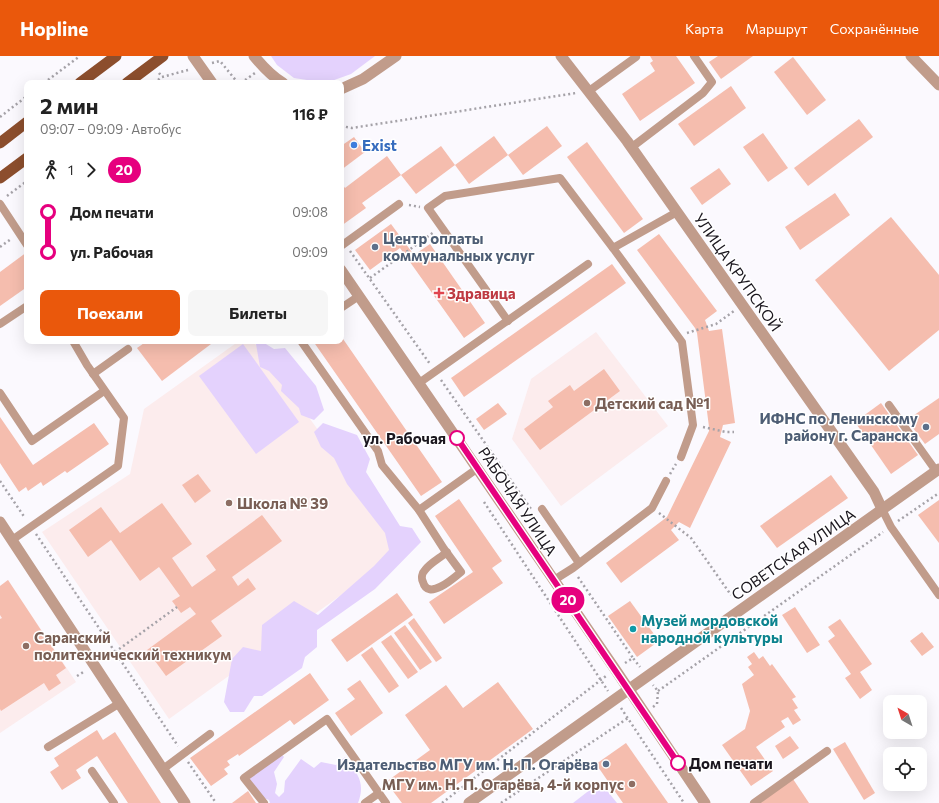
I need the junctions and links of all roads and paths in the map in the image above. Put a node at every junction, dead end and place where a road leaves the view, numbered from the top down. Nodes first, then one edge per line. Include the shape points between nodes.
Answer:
1 (80, 56) edge
2 (116, 56) edge
3 (163, 56) edge
4 (193, 56) edge
5 (254, 56) edge
6 (396, 56) edge
7 (561, 56) edge
8 (694, 56) edge
9 (911, 56) edge
10 (636, 57) dead end
11 (162, 77) dead end
12 (48, 80) edge
13 (84, 80) edge
14 (131, 80) edge
15 (158, 80) edge
16 (210, 80) edge
17 (278, 80) edge
18 (939, 85) edge
19 (344, 88) edge
20 (589, 91) junction
21 (24, 98) edge
22 (0, 116) edge
23 (24, 124) edge
24 (344, 127) edge
25 (0, 143) edge
26 (632, 147) junction
27 (24, 160) edge
28 (0, 178) edge
29 (24, 182) edge
30 (5, 197) dead end
31 (0, 204) edge
32 (399, 204) joint
33 (428, 208) junction
34 (677, 212) junction
35 (442, 227) junction
36 (24, 240) edge
37 (344, 244) edge
38 (344, 246) edge
39 (613, 248) junction
40 (588, 264) dead end
41 (344, 274) edge
42 (370, 278) junction
43 (359, 296) junction
44 (743, 305) junction
45 (344, 306) edge
46 (24, 308) edge
47 (508, 321) junction
48 (0, 324) edge
49 (678, 336) junction
50 (75, 344) edge
51 (303, 344) edge
52 (128, 349) dead end
53 (436, 372) junction
54 (93, 374) junction
55 (419, 383) junction
56 (104, 390) junction
57 (0, 393) edge
58 (889, 405) dead end
59 (692, 425) junction
60 (734, 432) dead end
61 (681, 457) joint
62 (478, 468) junction
63 (937, 470) edge
64 (0, 481) edge
65 (666, 481) joint
66 (939, 493) edge
67 (480, 496) dead end
68 (652, 508) junction
69 (532, 509) dead end
70 (542, 509) dead end
71 (882, 509) junction
72 (419, 510) junction
73 (0, 522) edge
74 (32, 527) junction
75 (891, 527) junction
76 (12, 540) junction
77 (447, 552) junction
78 (576, 566) junction
79 (554, 580) junction
80 (731, 595) dead end
81 (939, 595) edge
82 (177, 607) dead end
83 (115, 652) junction
84 (633, 658) dead end
85 (601, 680) junction
86 (628, 690) junction
87 (658, 691) dead end
88 (614, 699) junction
89 (120, 703) junction
90 (628, 718) junction
91 (210, 734) dead end
92 (48, 747) dead end
93 (827, 751) dead end
94 (183, 754) junction
95 (163, 769) junction
96 (92, 771) dead end
97 (379, 793) junction
98 (114, 803) edge
99 (185, 803) edge
100 (216, 803) edge
101 (264, 803) edge
102 (365, 803) edge
103 (386, 803) edge
104 (442, 803) edge
105 (469, 803) edge
106 (501, 803) edge
107 (684, 803) edge
108 (705, 803) edge
109 (754, 803) edge

1 - 12 path
2 - 13 main road
3 - 14 main road
4 - 16 street
5 - 17 street
6 - 19 street via 363,79
7 - 20 street, УЛИЦА КРУПСКОЙ
8 - 26 lane via 712,82 703,93
9 - 18 street
10 - 20 lane
11 - 15 path
20 - 24 path via 352,128
20 - 26 street, УЛИЦА КРУПСКОЙ
21 - 22 path
23 - 25 main road
26 - 34 street, УЛИЦА КРУПСКОЙ
27 - 28 main road
29 - 30 path
31 - 36 lane
32 - 33 path
32 - 37 lane
33 - 35 lane
33 - 39 lane via 445,196 560,178
34 - 39 lane
34 - 44 street, УЛИЦА КРУПСКОЙ
35 - 42 path
35 - 47 lane
38 - 42 path
39 - 49 lane
40 - 47 lane
41 - 43 street, РАБОЧАЯ УЛИЦА
42 - 53 path
43 - 45 lane
43 - 55 street, РАБОЧАЯ УЛИЦА
44 - 49 path via 716,324
44 - 71 street, УЛИЦА КРУПСКОЙ via 874,492
46 - 48 lane
47 - 53 lane
49 - 59 lane via 682,342
50 - 54 lane
51 - 72 lane via 378,451 382,465
52 - 54 lane
53 - 55 lane
53 - 69 path
54 - 56 lane
55 - 62 street, РАБОЧАЯ УЛИЦА
56 - 57 lane via 32,441
56 - 74 lane via 124,418 118,466
58 - 63 lane
59 - 60 path
59 - 61 lane
61 - 65 path
62 - 72 lane
62 - 79 street, РАБОЧАЯ УЛИЦА
63 - 71 street, СОВЕТСКАЯ УЛИЦА
64 - 74 path
65 - 68 lane
66 - 75 path
67 - 85 path
68 - 78 lane
68 - 80 path via 690,538
70 - 78 lane
71 - 75 lane
71 - 86 street, СОВЕТСКАЯ УЛИЦА
72 - 77 lane
73 - 76 street
74 - 76 lane
74 - 83 path
75 - 81 lane
75 - 87 path
76 - 89 street
77 - 77 lane via 462,572 440,588 428,588 423,584 425,570
78 - 79 lane
78 - 84 path
79 - 86 street, РАБОЧАЯ УЛИЦА
82 - 83 path
83 - 94 path
85 - 88 path
85 - 104 path
86 - 88 street, СОВЕТСКАЯ УЛИЦА
86 - 108 street, РАБОЧАЯ УЛИЦА
88 - 90 path
88 - 105 street, СОВЕТСКАЯ УЛИЦА
89 - 92 lane
89 - 95 street
90 - 106 path
90 - 107 path
91 - 94 lane
93 - 109 lane
94 - 95 lane
94 - 100 path
95 - 99 street
96 - 98 lane
97 - 101 lane via 327,719 244,778
97 - 102 lane
97 - 103 lane

